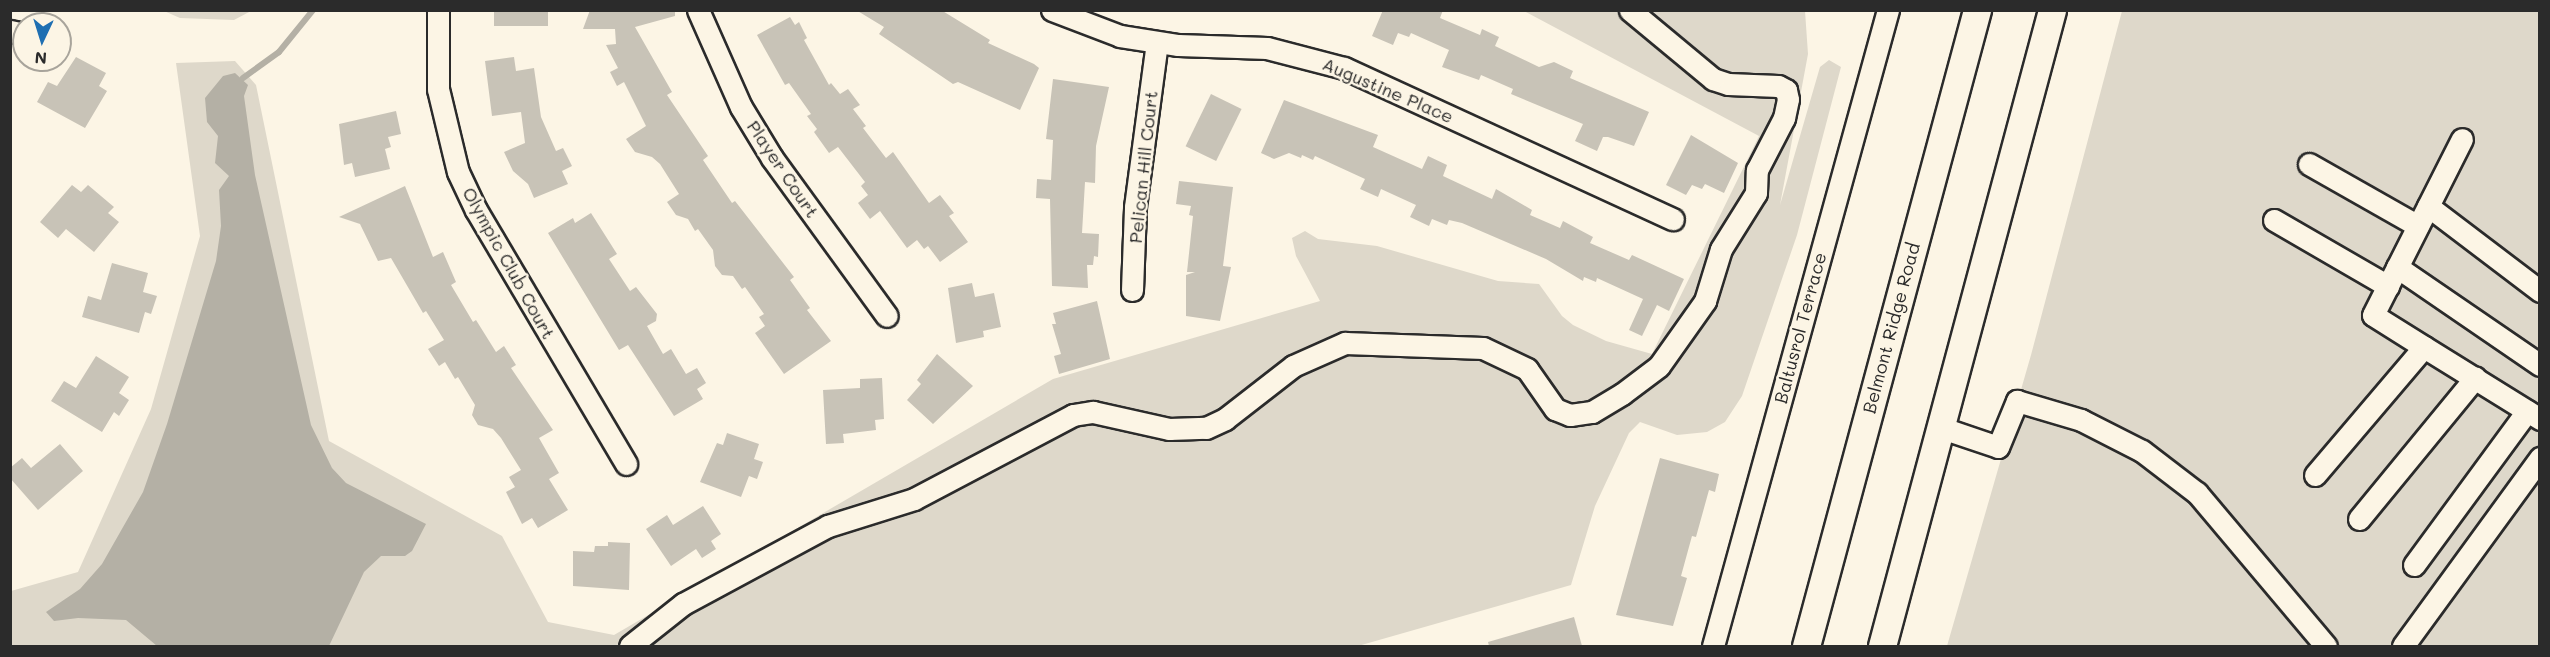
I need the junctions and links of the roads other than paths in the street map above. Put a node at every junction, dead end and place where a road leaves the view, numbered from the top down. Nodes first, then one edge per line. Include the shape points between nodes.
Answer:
1 (438, 10) edge
2 (698, 10) edge
3 (1052, 10) edge
4 (1630, 10) edge
5 (1888, 10) edge
6 (1977, 10) edge
7 (2052, 10) edge
8 (1157, 43) junction
9 (2462, 139) dead end
10 (2309, 164) dead end
11 (2428, 206) junction
12 (1673, 219) dead end
13 (2274, 220) dead end
14 (2418, 226) junction
15 (2392, 277) junction
16 (1132, 291) dead end
17 (2540, 291) edge
18 (887, 316) dead end
19 (2424, 347) junction
20 (2540, 365) edge
21 (2475, 378) junction
22 (2533, 415) edge
23 (1942, 428) junction
24 (2540, 458) edge
25 (626, 464) dead end
26 (2315, 475) dead end
27 (2359, 519) dead end
28 (2414, 565) dead end
29 (630, 646) edge
30 (1713, 646) edge
31 (1806, 646) edge
32 (1882, 646) edge
33 (2326, 646) edge
34 (2403, 646) edge

1 - 25 street, Olympic Club Court via 438,89 458,172 476,210
2 - 18 street, Player Court via 741,107 772,158
3 - 8 street, Augustine Place via 1120,36
4 - 29 street via 1713,79 1728,84 1778,86 1786,90 1788,99 1784,118 1757,170 1756,193 1721,249 1705,301 1659,366 1622,394 1592,412 1570,415 1555,409 1527,369 1483,348 1345,343 1293,366 1225,419 1206,428 1169,429 1093,411 1074,415 914,499 828,526 683,603
5 - 30 street, Baltusrol Terrace
6 - 31 main road, Belmont Ridge Road
7 - 23 main road
8 - 12 street, Augustine Place via 1267,48 1344,68
8 - 16 street, Pelican Hill Court via 1135,207
9 - 11 street
10 - 14 street
11 - 14 street
11 - 17 street
13 - 15 street
14 - 15 street
15 - 19 street via 2373,315
15 - 20 street
19 - 21 street
19 - 26 street
21 - 22 street
21 - 27 street
22 - 28 street
23 - 32 main road
23 - 33 street via 1998,447 2017,401 2082,420 2142,451 2197,493
24 - 34 street

